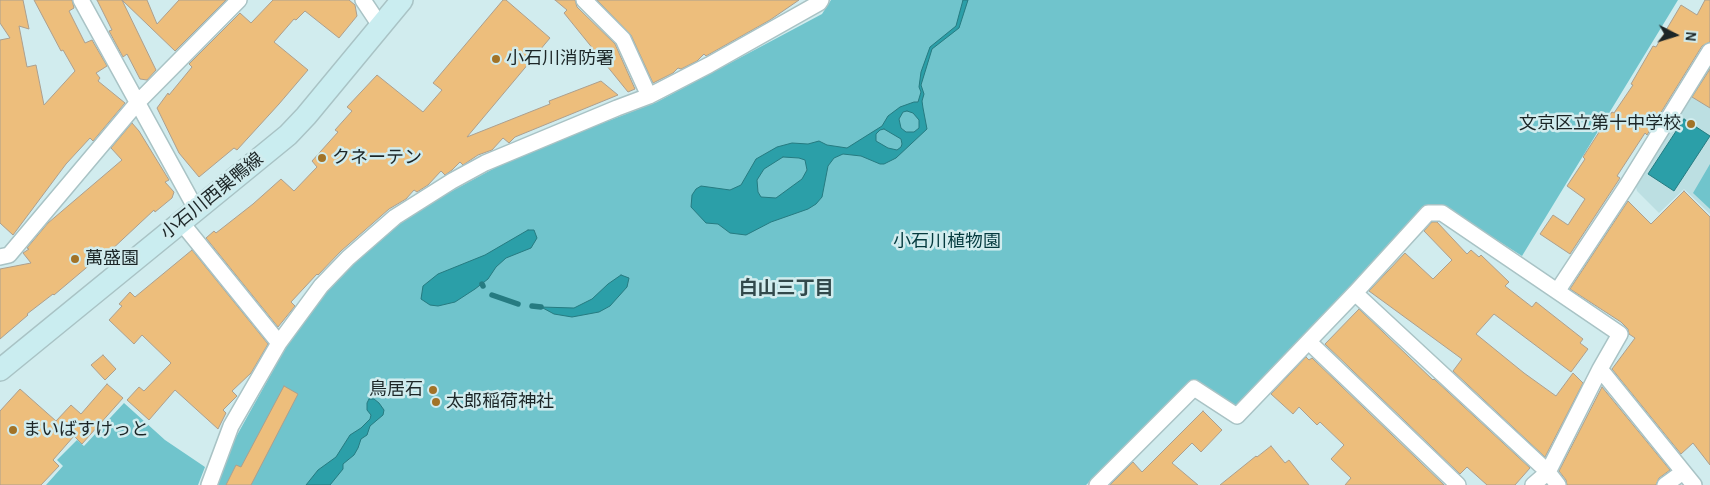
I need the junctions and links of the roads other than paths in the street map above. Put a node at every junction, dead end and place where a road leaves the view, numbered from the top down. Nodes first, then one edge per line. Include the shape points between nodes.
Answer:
1 (81, 0) edge
2 (238, 0) edge
3 (363, 0) edge
4 (402, 0) edge
5 (584, 0) edge
6 (821, 0) edge
7 (381, 27) junction
8 (1710, 51) edge
9 (649, 96) junction
10 (138, 102) junction
11 (189, 216) junction
12 (0, 257) edge
13 (1558, 290) junction
14 (1355, 293) junction
15 (1309, 342) junction
16 (279, 343) junction
17 (3, 365) edge
18 (1600, 369) junction
19 (1548, 472) junction
20 (1683, 472) junction
21 (210, 485) edge
22 (1097, 485) edge
23 (1458, 485) edge
24 (1532, 485) edge
25 (1558, 485) edge
26 (1665, 485) edge
27 (1694, 485) edge

1 - 10 street
2 - 10 street
3 - 7 street
4 - 7 main road, 小石川西巣鴨線
5 - 9 street via 623,38
6 - 9 street
7 - 11 main road, 小石川西巣鴨線 via 288,135
8 - 13 street
9 - 16 street via 485,163 395,217 321,286
10 - 11 street
10 - 12 street via 9,255
11 - 16 street
11 - 17 main road, 小石川西巣鴨線
13 - 14 street via 1442,213 1428,213
13 - 18 street via 1620,334
14 - 15 street
14 - 19 street
15 - 22 street via 1237,416 1194,388
15 - 23 street
16 - 21 street via 231,426
18 - 19 street
18 - 20 street
19 - 24 street
19 - 25 street
20 - 26 street
20 - 27 street

